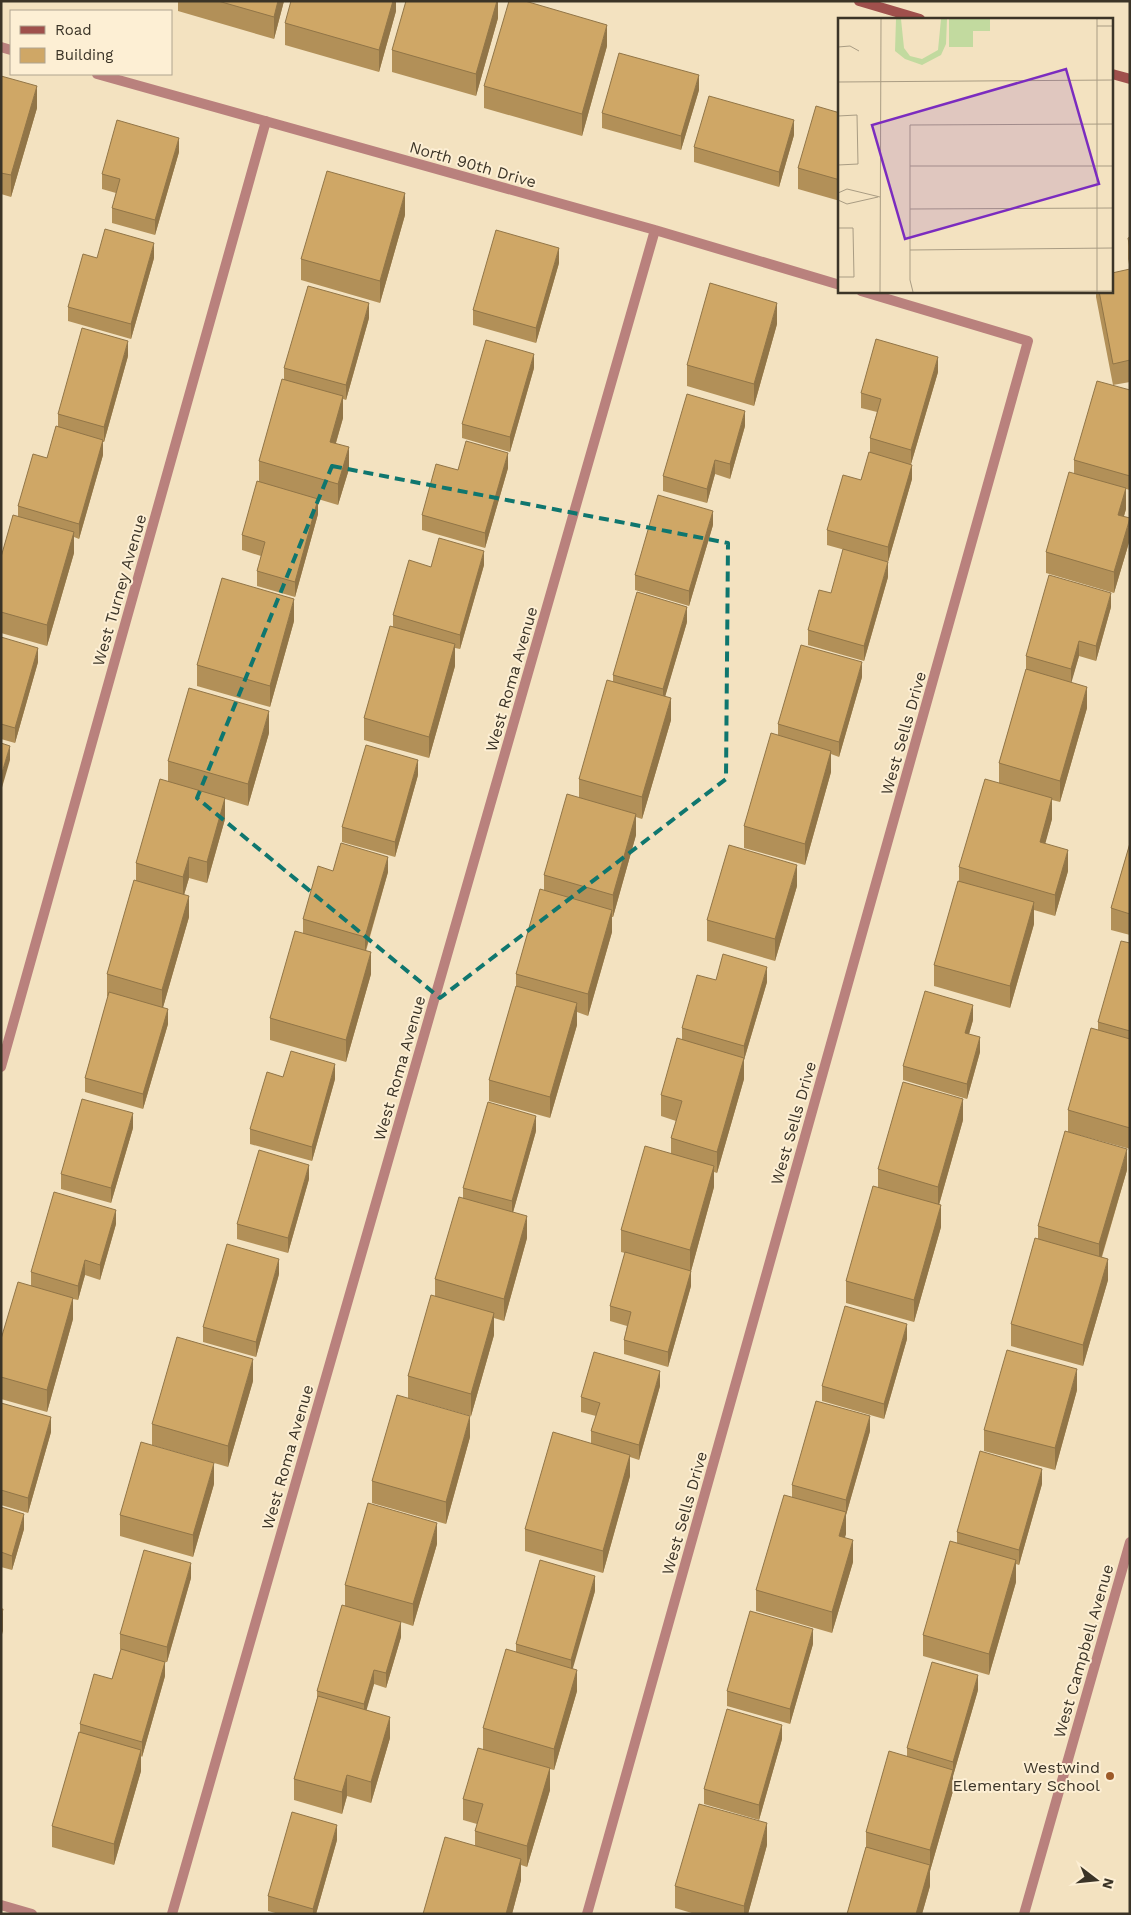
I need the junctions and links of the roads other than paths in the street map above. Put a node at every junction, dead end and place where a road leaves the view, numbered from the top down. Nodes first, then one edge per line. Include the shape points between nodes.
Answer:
1 (859, 1) edge
2 (917, 18) edge
3 (101, 75) edge
4 (1114, 75) edge
5 (1130, 79) edge
6 (266, 121) junction
7 (655, 230) junction
8 (838, 284) edge
9 (863, 292) edge
10 (1, 1067) edge
11 (1130, 1542) edge
12 (1, 1905) edge
13 (32, 1914) edge
14 (172, 1914) edge
15 (587, 1914) edge
16 (1024, 1914) edge

1 - 2 main road
3 - 6 street, North 90th Drive
4 - 5 main road
6 - 7 street, North 90th Drive
6 - 10 street, West Turney Avenue
7 - 8 street, North 90th Drive
7 - 14 street, West Roma Avenue
9 - 15 street, West Sells Drive via 1028,341
11 - 16 street, West Campbell Avenue
12 - 13 street

